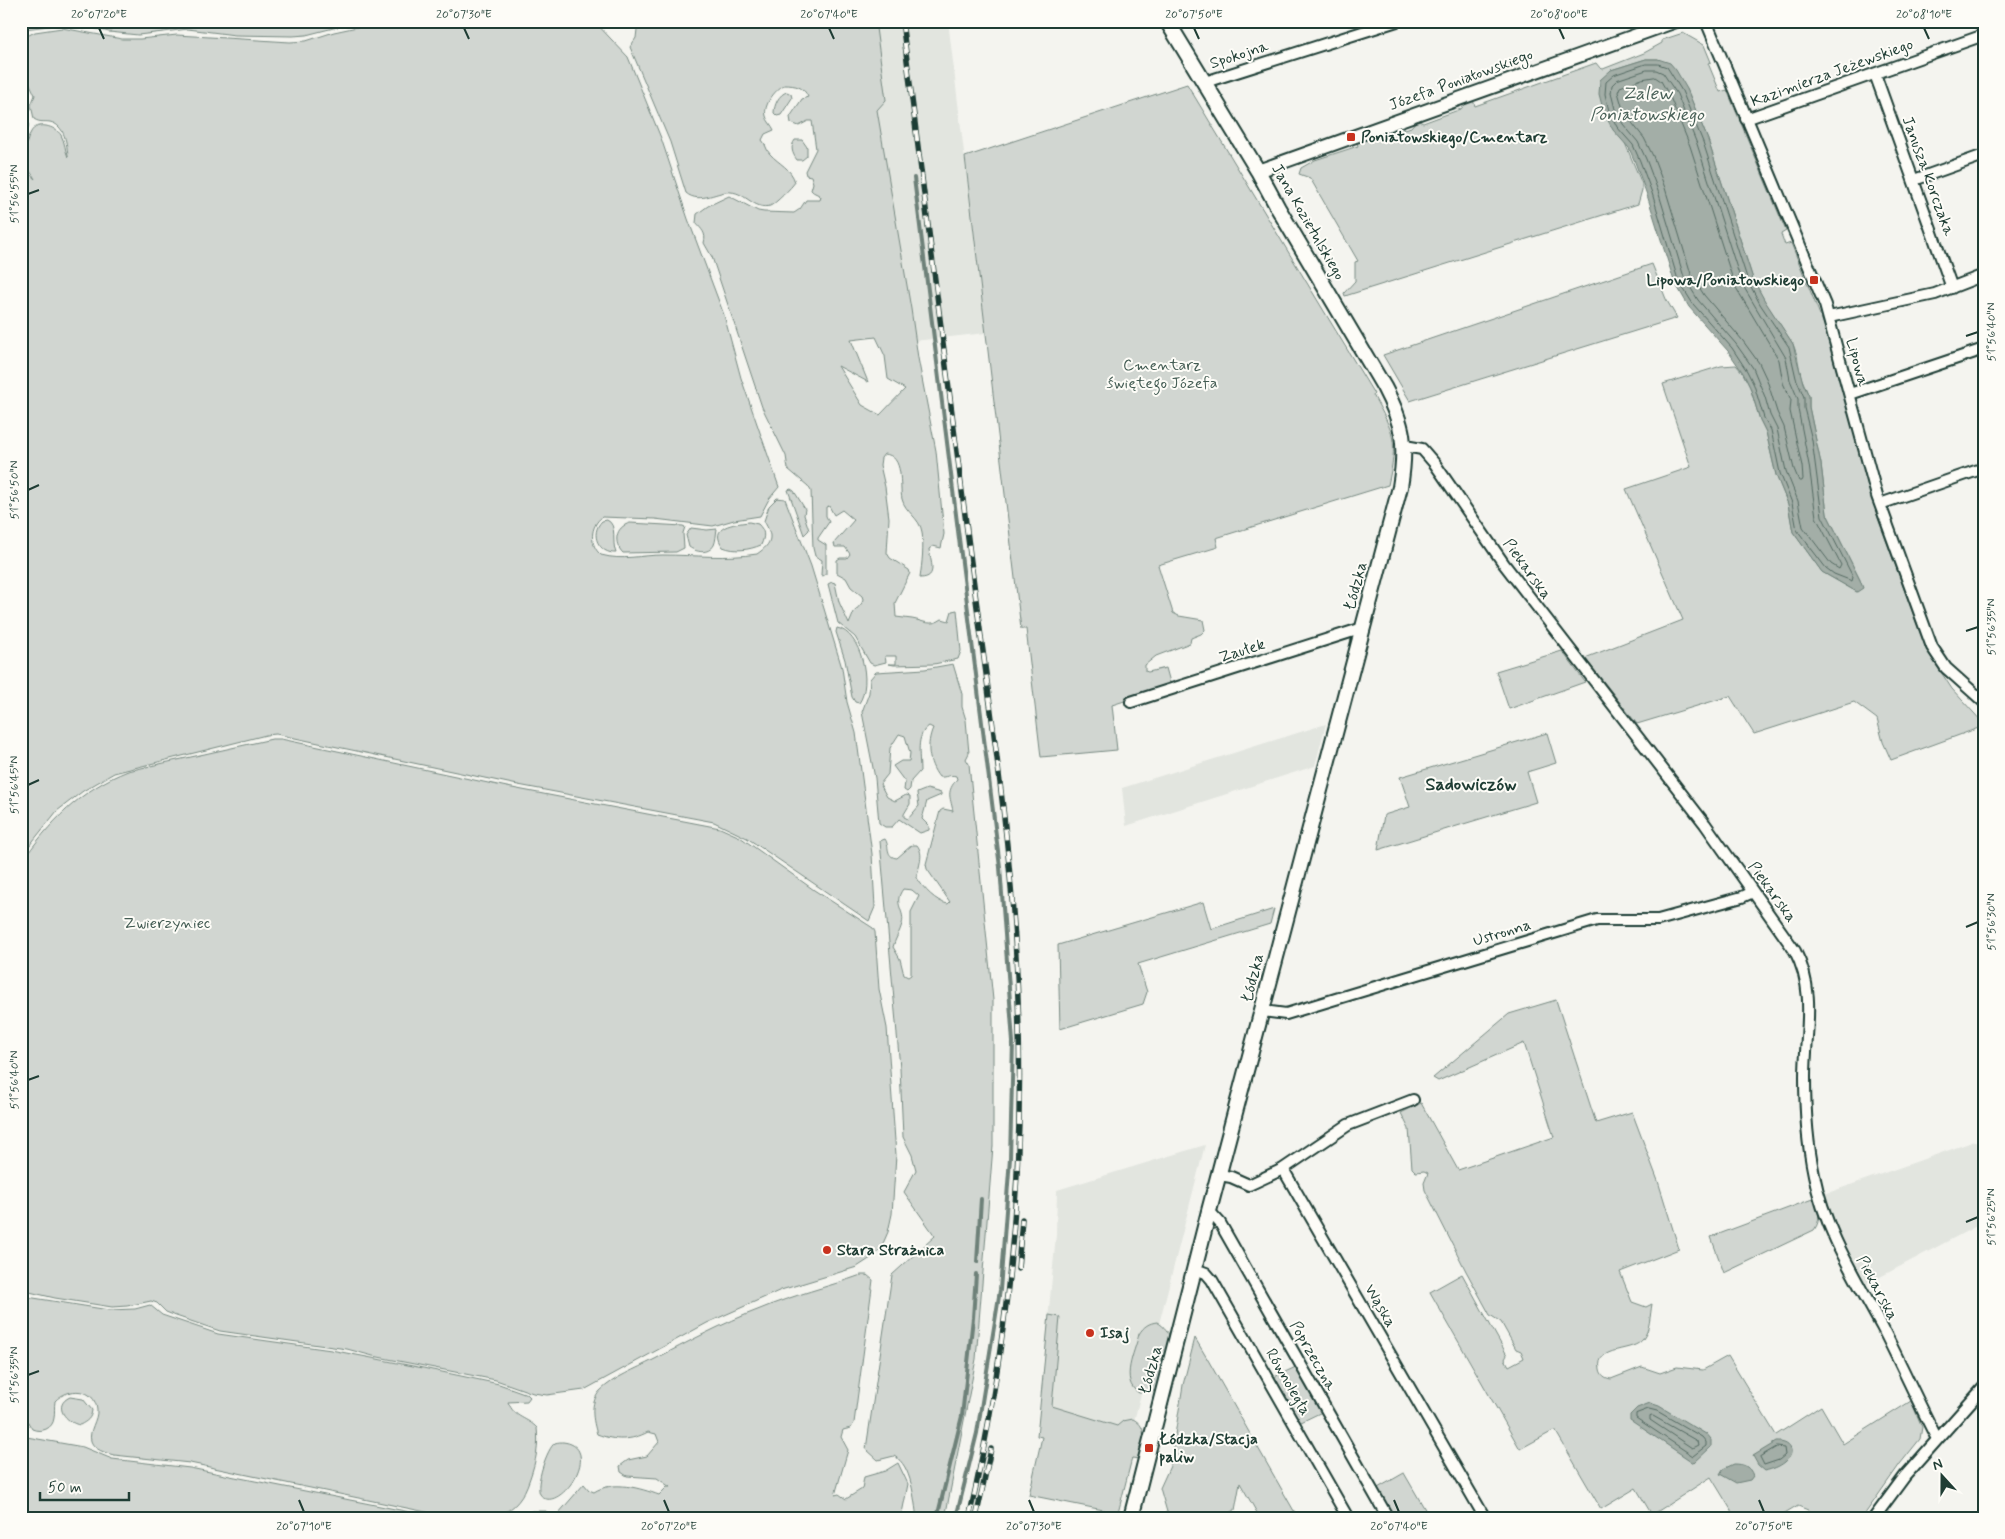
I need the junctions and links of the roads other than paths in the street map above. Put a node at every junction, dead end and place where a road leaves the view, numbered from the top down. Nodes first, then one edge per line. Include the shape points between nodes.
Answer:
1 (1167, 21) edge
2 (1397, 21) edge
3 (1676, 21) edge
4 (1706, 21) edge
5 (1984, 35) edge
6 (1875, 74) junction
7 (1204, 82) junction
8 (1746, 120) junction
9 (1984, 155) edge
10 (1258, 171) junction
11 (1914, 180) junction
12 (1984, 275) edge
13 (1952, 288) junction
14 (1829, 317) junction
15 (1984, 348) edge
16 (1850, 394) junction
17 (1405, 446) junction
18 (1984, 468) edge
19 (1880, 504) junction
20 (1363, 628) junction
21 (1131, 702) dead end
22 (1984, 702) edge
23 (1753, 892) junction
24 (1263, 1011) junction
25 (1413, 1100) dead end
26 (1283, 1169) junction
27 (1220, 1175) junction
28 (1209, 1211) junction
29 (1196, 1269) junction
30 (1984, 1387) edge
31 (1937, 1439) junction
32 (1131, 1518) edge
33 (1348, 1518) edge
34 (1388, 1518) edge
35 (1484, 1518) edge
36 (1874, 1518) edge

1 - 7 main road, Jana Kozietulskiego
2 - 7 street, Spokojna
3 - 10 street, Józefa Poniatowskiego
4 - 8 street, Lipowa
5 - 6 street, Kazimierza Jeżewskiego
6 - 8 street, Kazimierza Jeżewskiego
6 - 11 street, Janusza Korczaka
7 - 10 main road, Jana Kozietulskiego
8 - 14 street, Lipowa
9 - 11 street
10 - 17 main road, Jana Kozietulskiego via 1390,398
11 - 13 street, Janusza Korczaka
12 - 13 street
13 - 14 street via 1922,298
14 - 16 street, Lipowa
15 - 16 street
16 - 19 street, Lipowa
17 - 20 main road, Łódzka via 1400,487
17 - 23 street, Piekarska via 1422,449 1435,464 1515,579 1705,824
18 - 19 street
19 - 22 street, Lipowa via 1932,647 1946,668
20 - 21 street, Zaułek
20 - 24 main road, Łódzka
23 - 24 street, Ustronna via 1658,920 1596,920 1286,1014
23 - 31 street, Piekarska via 1792,945 1807,981 1806,1119 1814,1174 1825,1216
24 - 27 main road, Łódzka
25 - 26 street via 1348,1125
26 - 27 street via 1249,1185
26 - 35 street, Wąska
27 - 28 main road, Łódzka
28 - 29 main road, Łódzka
28 - 34 street, Poprzeczna via 1219,1220
29 - 32 main road, Łódzka
29 - 33 street, Równoległa via 1212,1280
30 - 31 street
31 - 36 street

